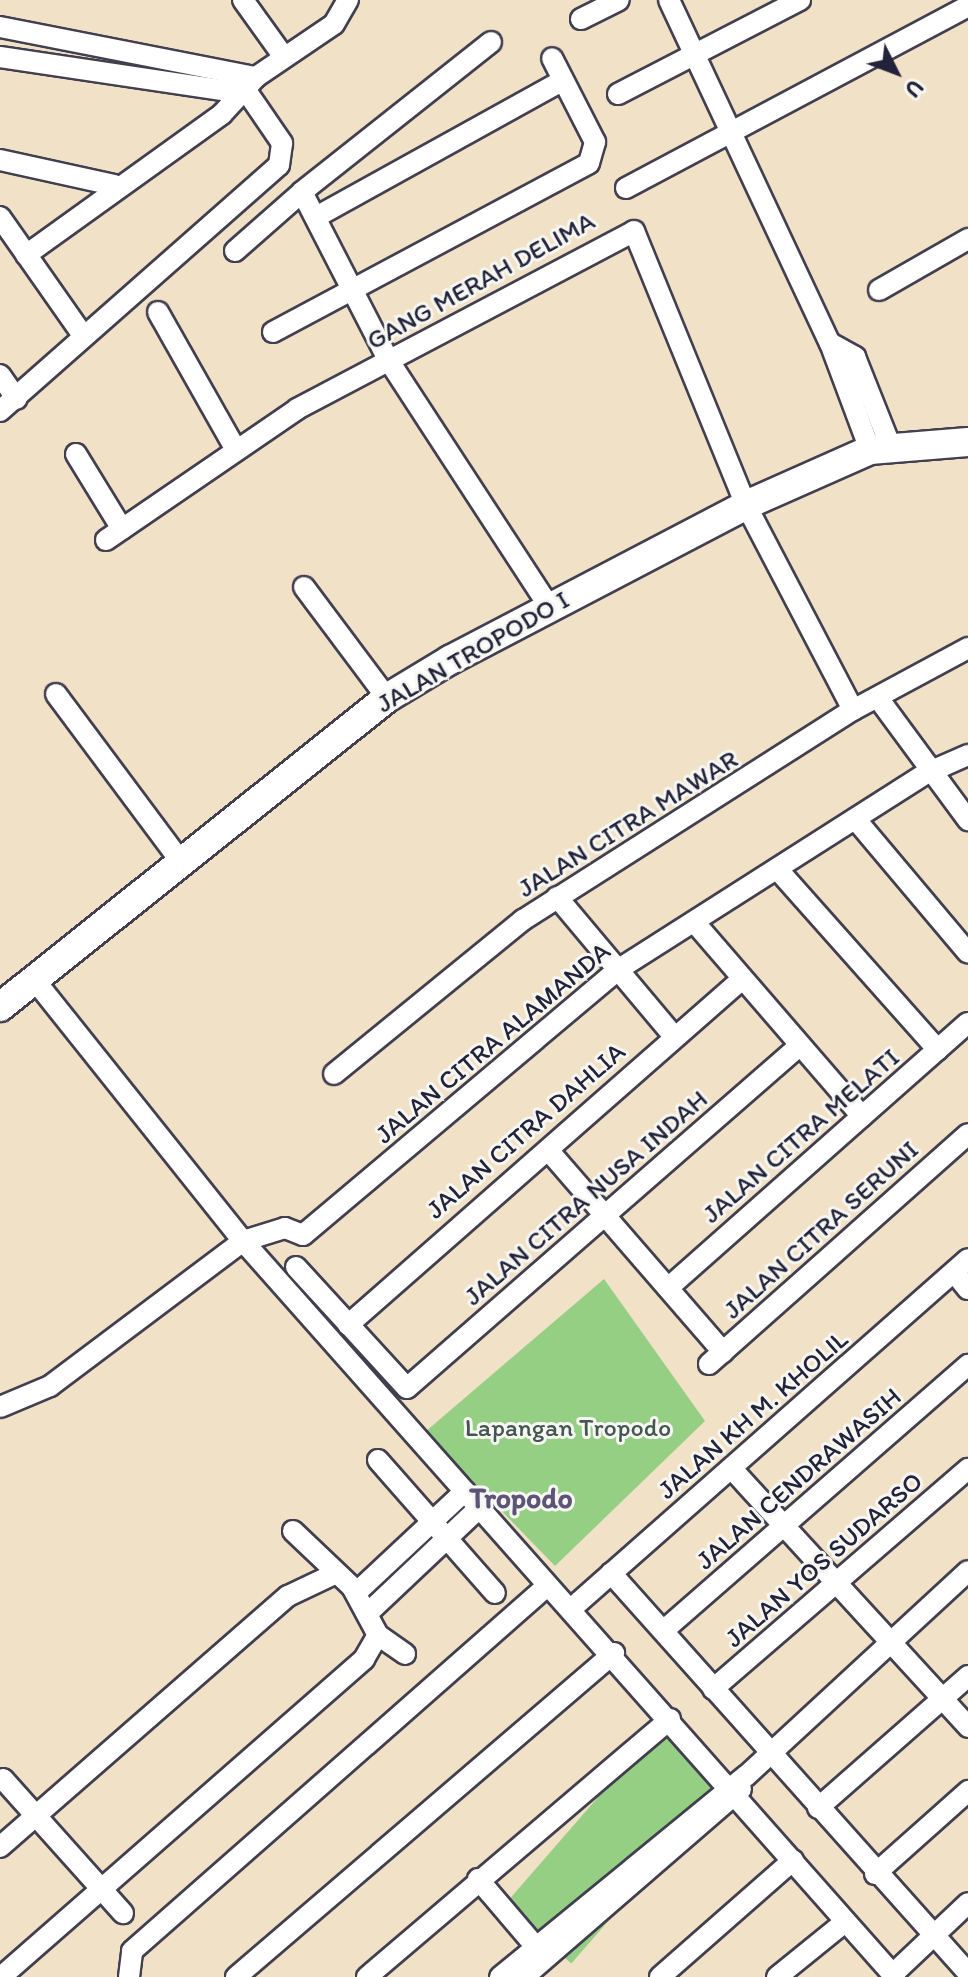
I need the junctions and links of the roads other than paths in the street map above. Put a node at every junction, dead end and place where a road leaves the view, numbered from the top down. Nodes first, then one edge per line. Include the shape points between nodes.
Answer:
1 (243, 0) edge
2 (348, 0) edge
3 (619, 0) edge
4 (669, 0) edge
5 (800, 0) edge
6 (968, 6) edge
7 (581, 19) dead end
8 (0, 27) edge
9 (66, 36) junction
10 (491, 42) dead end
11 (695, 56) junction
12 (0, 57) edge
13 (284, 57) junction
14 (552, 58) dead end
15 (63, 66) junction
16 (562, 81) junction
17 (247, 86) junction
18 (618, 94) dead end
19 (729, 136) junction
20 (0, 160) edge
21 (114, 185) junction
22 (626, 188) dead end
23 (302, 192) junction
24 (318, 216) junction
25 (0, 217) edge
26 (968, 239) edge
27 (235, 251) dead end
28 (26, 255) junction
29 (353, 286) junction
30 (879, 290) dead end
31 (158, 312) dead end
32 (273, 332) dead end
33 (84, 337) junction
34 (389, 361) junction
35 (0, 375) edge
36 (8, 405) edge
37 (968, 442) edge
38 (880, 447) junction
39 (235, 448) junction
40 (76, 454) dead end
41 (746, 505) junction
42 (304, 587) dead end
43 (550, 608) junction
44 (968, 648) edge
45 (56, 694) dead end
46 (387, 698) junction
47 (878, 698) junction
48 (853, 710) junction
49 (968, 755) edge
50 (927, 773) junction
51 (960, 795) edge
52 (968, 820) edge
53 (857, 821) junction
54 (182, 863) junction
55 (779, 871) junction
56 (557, 897) junction
57 (696, 924) junction
58 (968, 953) edge
59 (619, 969) junction
60 (33, 978) junction
61 (741, 980) junction
62 (0, 1007) edge
63 (968, 1023) edge
64 (673, 1035) junction
65 (799, 1046) junction
66 (938, 1050) junction
67 (334, 1074) dead end
68 (862, 1116) junction
69 (968, 1134) edge
70 (549, 1151) junction
71 (605, 1215) junction
72 (303, 1235) junction
73 (243, 1241) junction
74 (961, 1265) edge
75 (296, 1267) junction
76 (280, 1282) junction
77 (668, 1288) junction
78 (968, 1289) edge
79 (348, 1325) junction
80 (968, 1365) edge
81 (0, 1407) edge
82 (378, 1460) dead end
83 (732, 1469) junction
84 (968, 1469) edge
85 (465, 1491) junction
86 (479, 1508) junction
87 (432, 1523) junction
88 (782, 1529) junction
89 (293, 1531) dead end
90 (446, 1538) junction
91 (968, 1571) edge
92 (611, 1573) junction
93 (332, 1575) junction
94 (547, 1586) junction
95 (835, 1587) junction
96 (356, 1593) junction
97 (495, 1593) dead end
98 (571, 1609) junction
99 (368, 1613) junction
100 (663, 1631) junction
101 (378, 1635) junction
102 (888, 1641) junction
103 (614, 1653) junction
104 (405, 1654) dead end
105 (968, 1676) edge
106 (713, 1689) junction
107 (943, 1698) junction
108 (670, 1719) junction
109 (968, 1727) edge
110 (770, 1753) junction
111 (3, 1779) dead end
112 (968, 1791) edge
113 (732, 1792) junction
114 (818, 1808) junction
115 (35, 1816) junction
116 (0, 1847) edge
117 (793, 1860) junction
118 (875, 1874) junction
119 (478, 1879) junction
120 (102, 1890) junction
121 (968, 1903) edge
122 (123, 1913) dead end
123 (845, 1922) junction
124 (934, 1933) junction
125 (536, 1947) junction
126 (968, 1973) edge
127 (894, 1976) edge
128 (1, 1977) edge
129 (129, 1977) edge
130 (236, 1977) edge
131 (367, 1977) edge
132 (500, 1977) edge
133 (524, 1977) edge
134 (660, 1977) edge
135 (777, 1977) edge

1 - 13 street
2 - 13 street via 334,24
3 - 7 street
4 - 11 street
5 - 11 street
6 - 19 street
8 - 9 street
9 - 15 street
9 - 17 street
10 - 23 street
11 - 18 street
11 - 19 street
12 - 15 street
13 - 17 street
14 - 16 street
15 - 17 street
16 - 24 street
16 - 29 street via 595,142 589,163
17 - 21 street via 222,114
17 - 33 street via 282,143 279,165
19 - 22 street
19 - 38 street
20 - 21 street
21 - 28 street
23 - 24 street
23 - 27 street
24 - 29 street
25 - 28 street
26 - 30 street
28 - 33 street
29 - 32 street
29 - 34 street
31 - 39 street
33 - 36 street
34 - 39 street, GANG MERAH DELIMA
34 - 41 street, GANG MERAH DELIMA via 634,231
34 - 43 street
35 - 36 street
37 - 38 street, JALAN TROPODO I
38 - 41 street, JALAN TROPODO I
39 - 40 street, GANG MERAH DELIMA via 114,535
41 - 43 street, JALAN TROPODO I
41 - 48 street
42 - 46 street
43 - 46 street, JALAN TROPODO I
44 - 47 street, JALAN CITRA MAWAR
45 - 54 street
46 - 54 street, JALAN TROPODO I
47 - 48 street, JALAN CITRA MAWAR
47 - 50 street
48 - 56 street, JALAN CITRA MAWAR
49 - 50 street, JALAN CITRA ALAMANDA
50 - 51 street
50 - 53 street, JALAN CITRA ALAMANDA
51 - 52 street
53 - 55 street, JALAN CITRA ALAMANDA
53 - 58 street
54 - 60 street, JALAN TROPODO I
55 - 57 street, JALAN CITRA ALAMANDA
55 - 66 street
56 - 59 street
56 - 67 street, JALAN CITRA MAWAR
57 - 59 street, JALAN CITRA ALAMANDA
57 - 61 street
59 - 64 street
59 - 72 street, JALAN CITRA ALAMANDA
60 - 62 street, JALAN TROPODO I
60 - 73 street
61 - 64 street, JALAN CITRA DAHLIA
61 - 65 street
63 - 66 street, JALAN CITRA MELATI
64 - 70 street, JALAN CITRA DAHLIA
65 - 68 street
65 - 71 street, JALAN CITRA NUSA INDAH
66 - 68 street, JALAN CITRA MELATI
68 - 77 street, JALAN CITRA MELATI
69 - 77 street, JALAN CITRA SERUNI via 716,1358
70 - 71 street
70 - 79 street, JALAN CITRA DAHLIA
71 - 77 street
71 - 79 street, JALAN CITRA NUSA INDAH via 407,1388
72 - 73 street via 285,1228
72 - 75 street
73 - 76 street
73 - 81 street via 50,1386
74 - 78 street
74 - 83 street, JALAN KH M. KHOLIL
75 - 76 street
75 - 79 street
76 - 85 street
80 - 88 street, JALAN CENDRAWASIH
82 - 87 street
83 - 88 street
83 - 92 street, JALAN KH M. KHOLIL
84 - 95 street, JALAN YOS SUDARSO
85 - 86 street
85 - 87 street
86 - 90 street
86 - 94 street
87 - 90 street
87 - 96 street
88 - 95 street
88 - 100 street, JALAN CENDRAWASIH
89 - 93 street
90 - 97 street
90 - 99 street
91 - 102 street
92 - 98 street, JALAN KH M. KHOLIL
92 - 100 street
93 - 96 street
93 - 115 street via 288,1596
94 - 98 street
94 - 129 street via 132,1951
95 - 102 street
95 - 106 street, JALAN YOS SUDARSO
96 - 99 street
98 - 103 street
99 - 101 street
100 - 106 street
101 - 104 street
101 - 120 street via 364,1659
102 - 107 street
102 - 110 street
103 - 108 street
103 - 130 street
105 - 107 street
106 - 110 street
107 - 109 street
107 - 114 street
108 - 113 street
108 - 119 street
110 - 113 street
110 - 114 street
111 - 115 street
112 - 118 street
113 - 117 street
113 - 125 street
113 - 133 street
114 - 118 street
115 - 116 street
115 - 120 street
117 - 123 street
117 - 134 street
118 - 124 street
119 - 125 street
119 - 131 street
120 - 122 street
120 - 128 street
121 - 124 street
123 - 127 street
123 - 135 street
124 - 126 street
124 - 127 street
125 - 132 street

